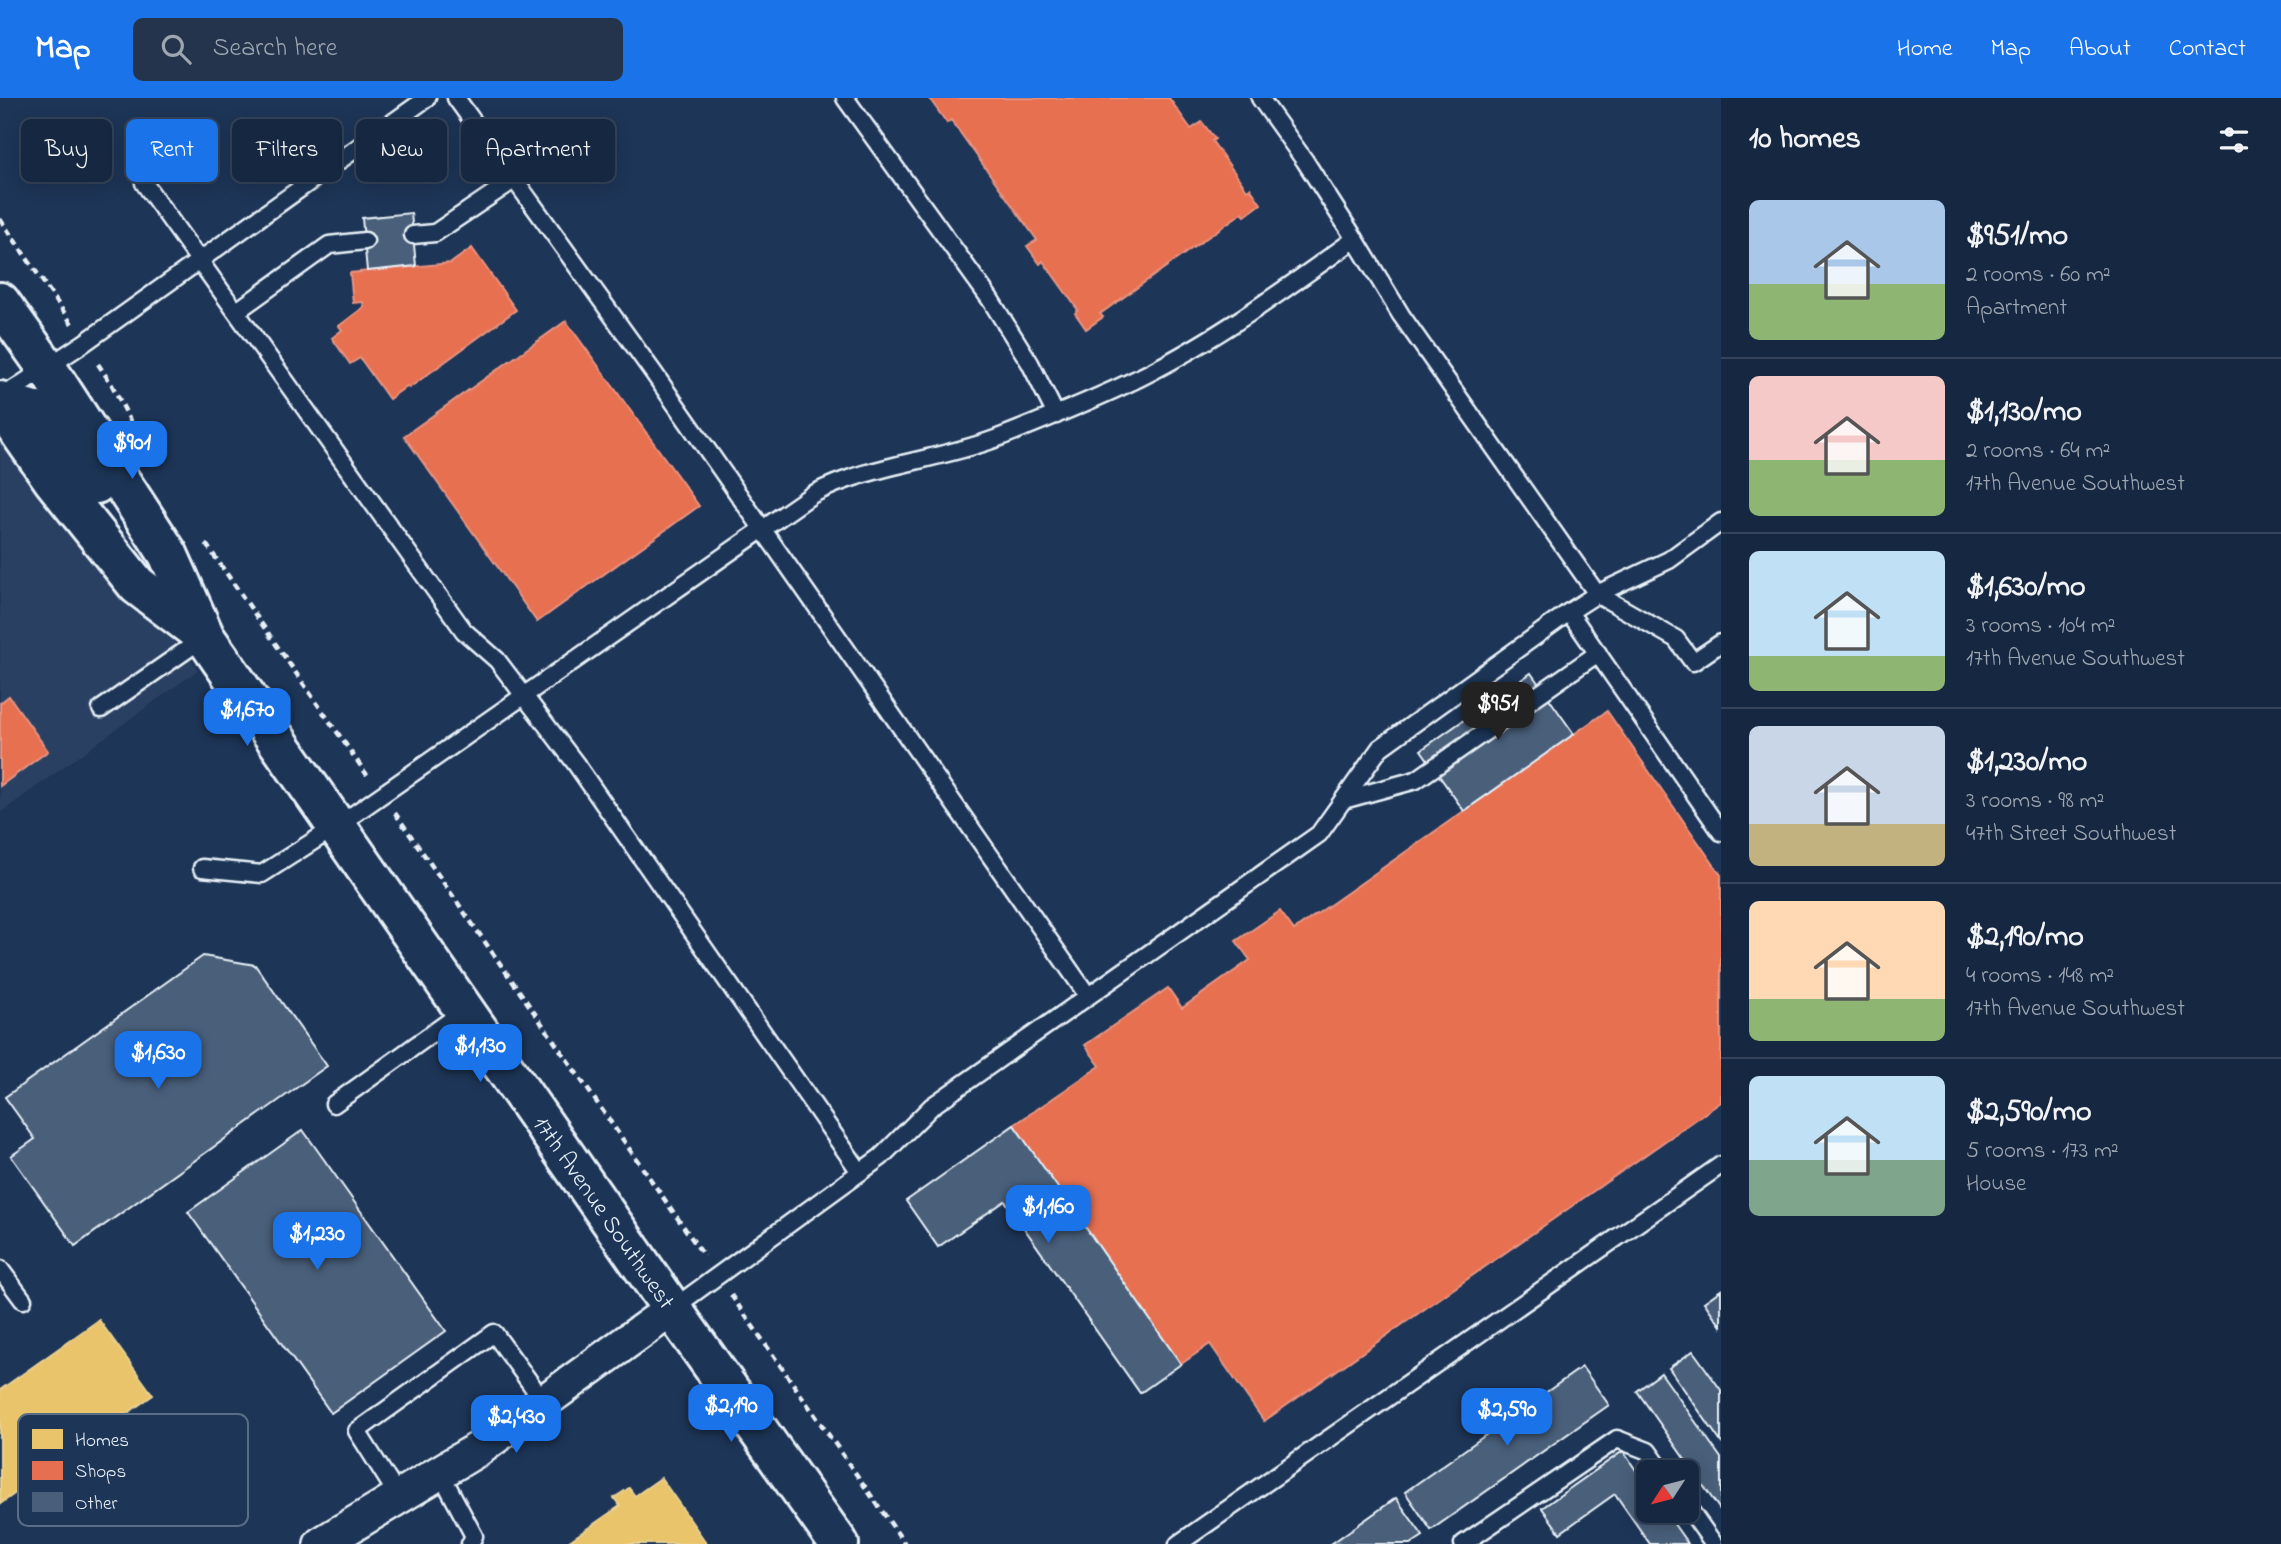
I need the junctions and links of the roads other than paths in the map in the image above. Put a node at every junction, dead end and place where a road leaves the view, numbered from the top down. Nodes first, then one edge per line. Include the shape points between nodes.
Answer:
1 (427, 98) edge
2 (456, 98) edge
3 (845, 98) edge
4 (1260, 98) edge
5 (471, 119) edge
6 (511, 182) edge
7 (517, 182) edge
8 (144, 183) dead end
9 (413, 235) dead end
10 (1355, 239) junction
11 (365, 241) dead end
12 (200, 261) junction
13 (0, 302) edge
14 (237, 311) junction
15 (47, 368) junction
16 (0, 401) edge
17 (1056, 415) junction
18 (1721, 522) edge
19 (763, 529) junction
20 (1597, 594) junction
21 (1569, 612) junction
22 (205, 637) junction
23 (1721, 643) edge
24 (1598, 653) junction
25 (525, 695) junction
26 (101, 709) dead end
27 (1343, 800) junction
28 (337, 826) junction
29 (1721, 832) edge
30 (202, 869) dead end
31 (1088, 996) junction
32 (465, 1010) junction
33 (334, 1104) dead end
34 (1721, 1165) edge
35 (860, 1172) junction
36 (0, 1269) edge
37 (23, 1300) dead end
38 (672, 1309) junction
39 (544, 1402) junction
40 (1654, 1460) edge
41 (440, 1472) junction
42 (398, 1496) junction
43 (1699, 1523) edge
44 (321, 1544) edge
45 (470, 1544) edge
46 (839, 1544) edge
47 (1178, 1544) edge
48 (1464, 1544) edge
49 (1714, 1544) edge

1 - 12 lane
2 - 5 lane
3 - 17 lane via 990,299
4 - 10 lane
6 - 9 lane via 435,233
7 - 19 lane
8 - 12 lane
10 - 17 lane via 1200,343 1143,376
10 - 20 lane via 1401,315
11 - 14 lane via 329,244
12 - 14 lane
12 - 15 lane
13 - 15 street, 17th Avenue Southwest
14 - 25 lane via 464,631 498,660
15 - 16 lane
15 - 22 street, 17th Avenue Southwest via 168,554
16 - 22 street via 34,411 51,427 151,554
17 - 19 lane via 932,458 840,480
18 - 20 lane via 1669,560
19 - 25 lane
19 - 31 lane
20 - 21 lane
20 - 23 lane via 1676,639 1693,662
21 - 24 lane
21 - 27 lane via 1380,748
22 - 26 lane
22 - 28 street, 17th Avenue Southwest
24 - 27 lane via 1416,780
24 - 29 lane
25 - 28 lane
25 - 35 lane
27 - 31 lane via 1319,834
28 - 30 lane via 262,874
28 - 32 street, 17th Avenue Southwest
31 - 35 lane via 932,1107
32 - 33 lane
32 - 38 street, 17th Avenue Southwest
34 - 47 lane
35 - 38 lane
36 - 37 lane
38 - 39 street
38 - 46 street, 17th Avenue Southwest
39 - 41 street
39 - 42 lane via 494,1334 357,1431
40 - 48 lane via 1648,1451 1617,1439
41 - 42 street
41 - 45 lane via 474,1536
42 - 44 street
43 - 49 lane

